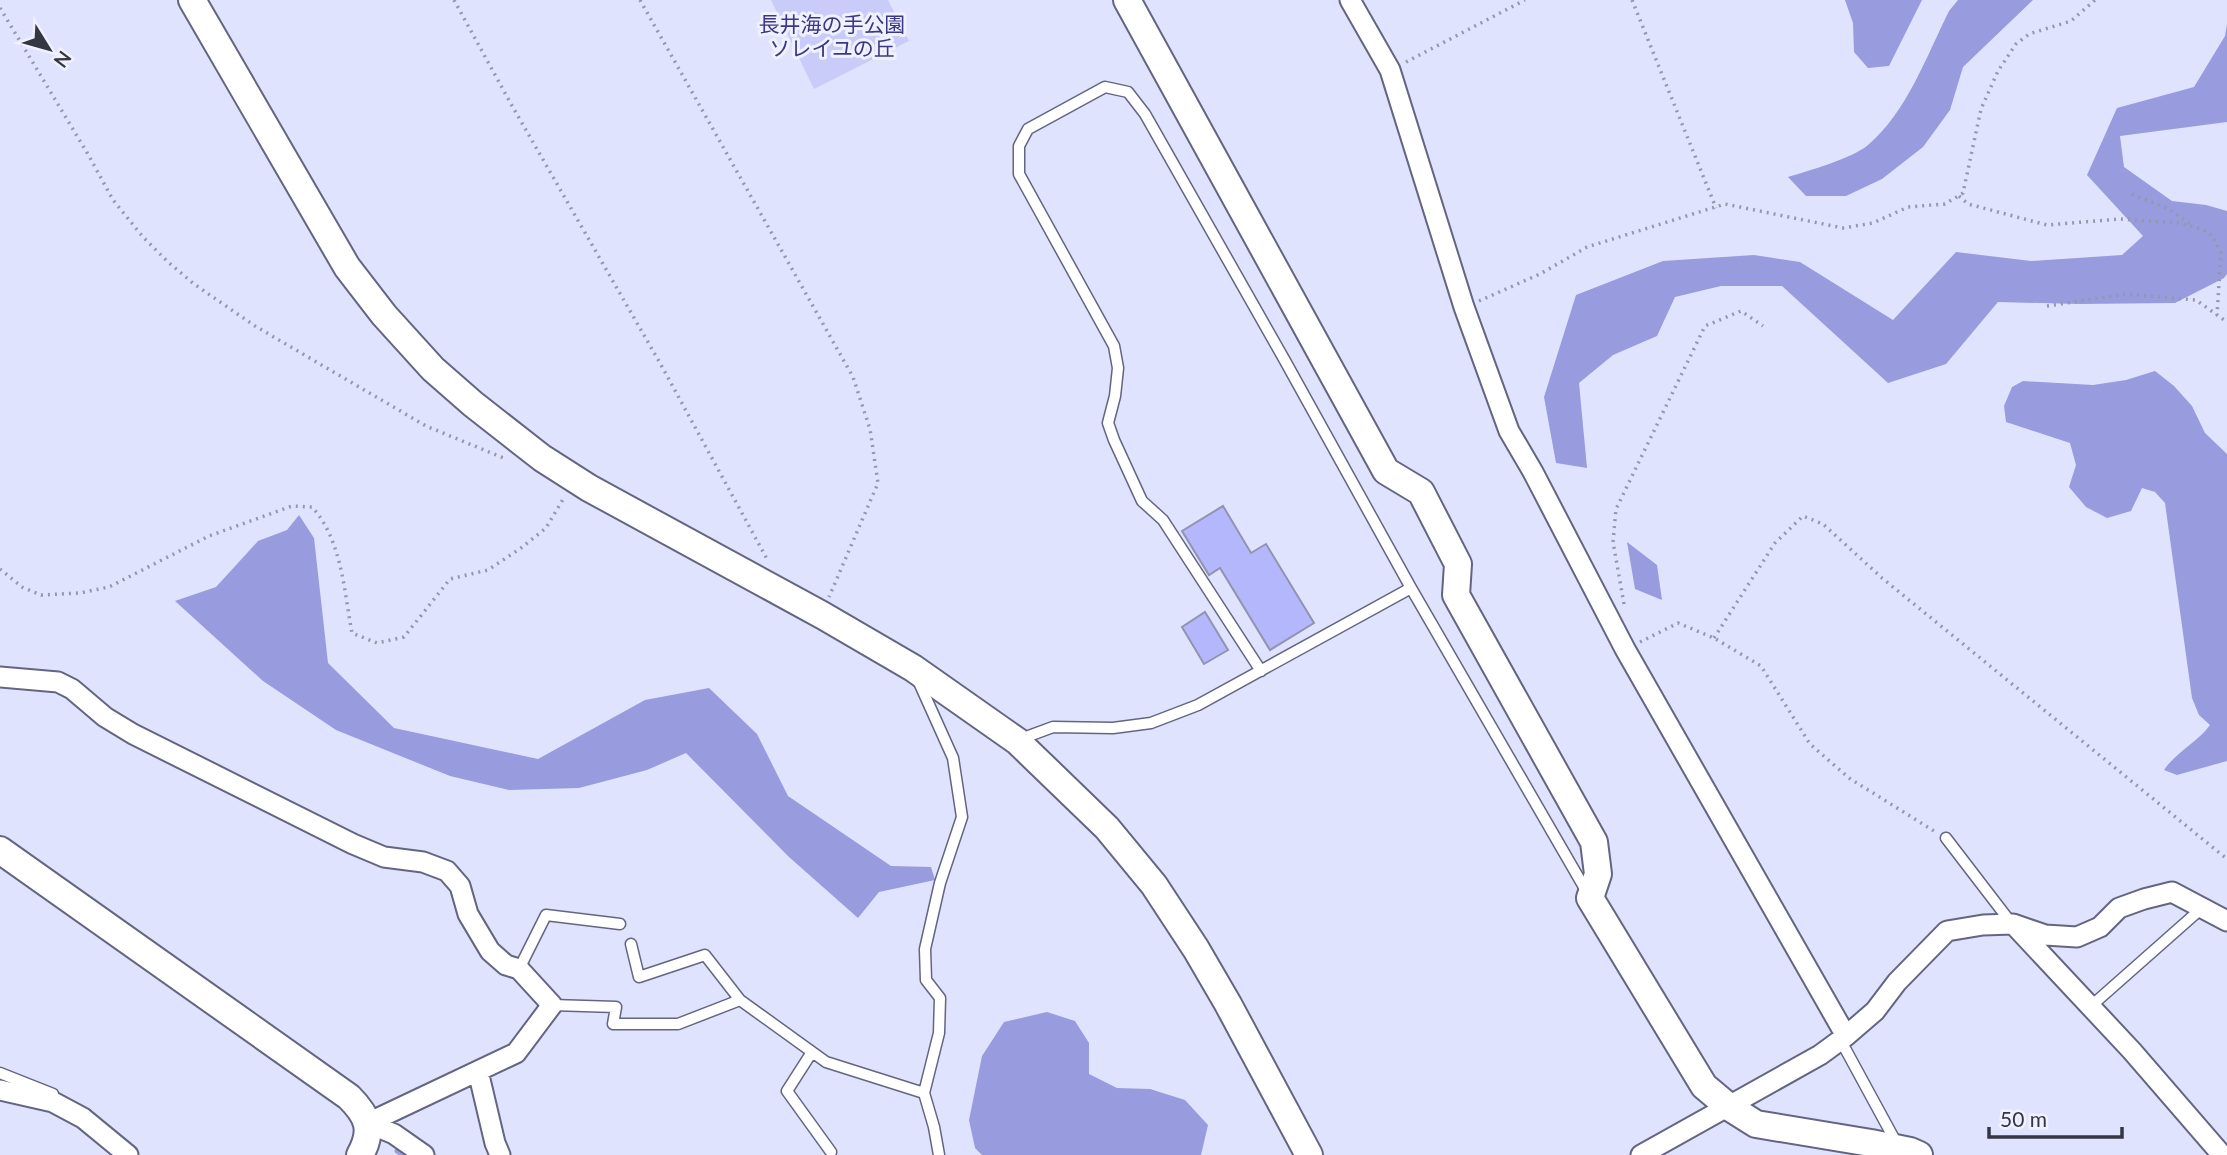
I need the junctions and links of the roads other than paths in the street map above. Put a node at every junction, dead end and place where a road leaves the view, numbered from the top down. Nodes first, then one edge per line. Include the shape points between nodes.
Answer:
1 (192, 0) edge
2 (1127, 0) edge
3 (1350, 0) edge
4 (1410, 588) junction
5 (914, 668) junction
6 (1261, 671) junction
7 (0, 677) edge
8 (1017, 741) junction
9 (1946, 838) road end
10 (0, 850) edge
11 (1590, 898) junction
12 (2202, 908) junction
13 (2227, 921) edge
14 (620, 924) dead end
15 (2013, 924) junction
16 (631, 944) dead end
17 (519, 969) junction
18 (740, 1000) junction
19 (552, 1005) junction
20 (2090, 1007) junction
21 (1844, 1038) junction
22 (812, 1052) junction
23 (478, 1071) junction
24 (0, 1073) edge
25 (0, 1090) edge
26 (923, 1093) junction
27 (1729, 1107) junction
28 (83, 1118) junction
29 (368, 1123) junction
30 (831, 1152) dead end
31 (1910, 1152) edge
32 (128, 1155) edge
33 (360, 1155) edge
34 (424, 1155) edge
35 (500, 1155) edge
36 (939, 1155) edge
37 (1309, 1155) edge
38 (1641, 1155) edge
39 (2222, 1155) edge

1 - 5 street via 347,267 433,369 472,404 575,479
2 - 11 street via 1386,471 1421,492 1446,540 1458,564 1455,595 1594,842 1598,874
3 - 21 street via 1390,70 1464,307 1509,431 1625,649
4 - 6 lane
4 - 6 lane via 1145,114 1128,92 1105,87 1028,128 1019,146 1019,174 1114,346 1118,368 1108,422 1114,440 1142,501 1163,520
4 - 11 lane
5 - 8 street
5 - 26 lane via 953,758 962,817 925,949 926,980 940,998 939,1033
6 - 8 lane via 1198,705 1152,723 1053,727
7 - 17 street via 58,682 133,734 353,844 384,857 423,862 447,871 460,886 468,914 490,951
8 - 37 street via 1107,828 1154,885 1228,1004
9 - 15 lane
10 - 29 street via 349,1097
11 - 27 street via 1703,1086
12 - 13 street
12 - 15 street via 2172,892 2119,908 2100,926 2077,936 2045,935
12 - 20 lane
14 - 17 lane via 546,915
15 - 20 street
15 - 21 street via 1947,931 1875,1011
16 - 18 lane via 639,977 705,955
17 - 19 street
18 - 19 lane via 678,1024 613,1024 616,1007
18 - 22 lane
19 - 23 street via 516,1052
20 - 39 street
21 - 27 street
21 - 31 lane
22 - 26 lane via 826,1062
22 - 30 lane via 787,1091
23 - 29 street
23 - 35 street
24 - 28 lane via 61,1097
25 - 28 street via 53,1102
26 - 36 lane
27 - 31 street via 1756,1124
27 - 38 street
28 - 32 street
29 - 33 street
29 - 34 street

